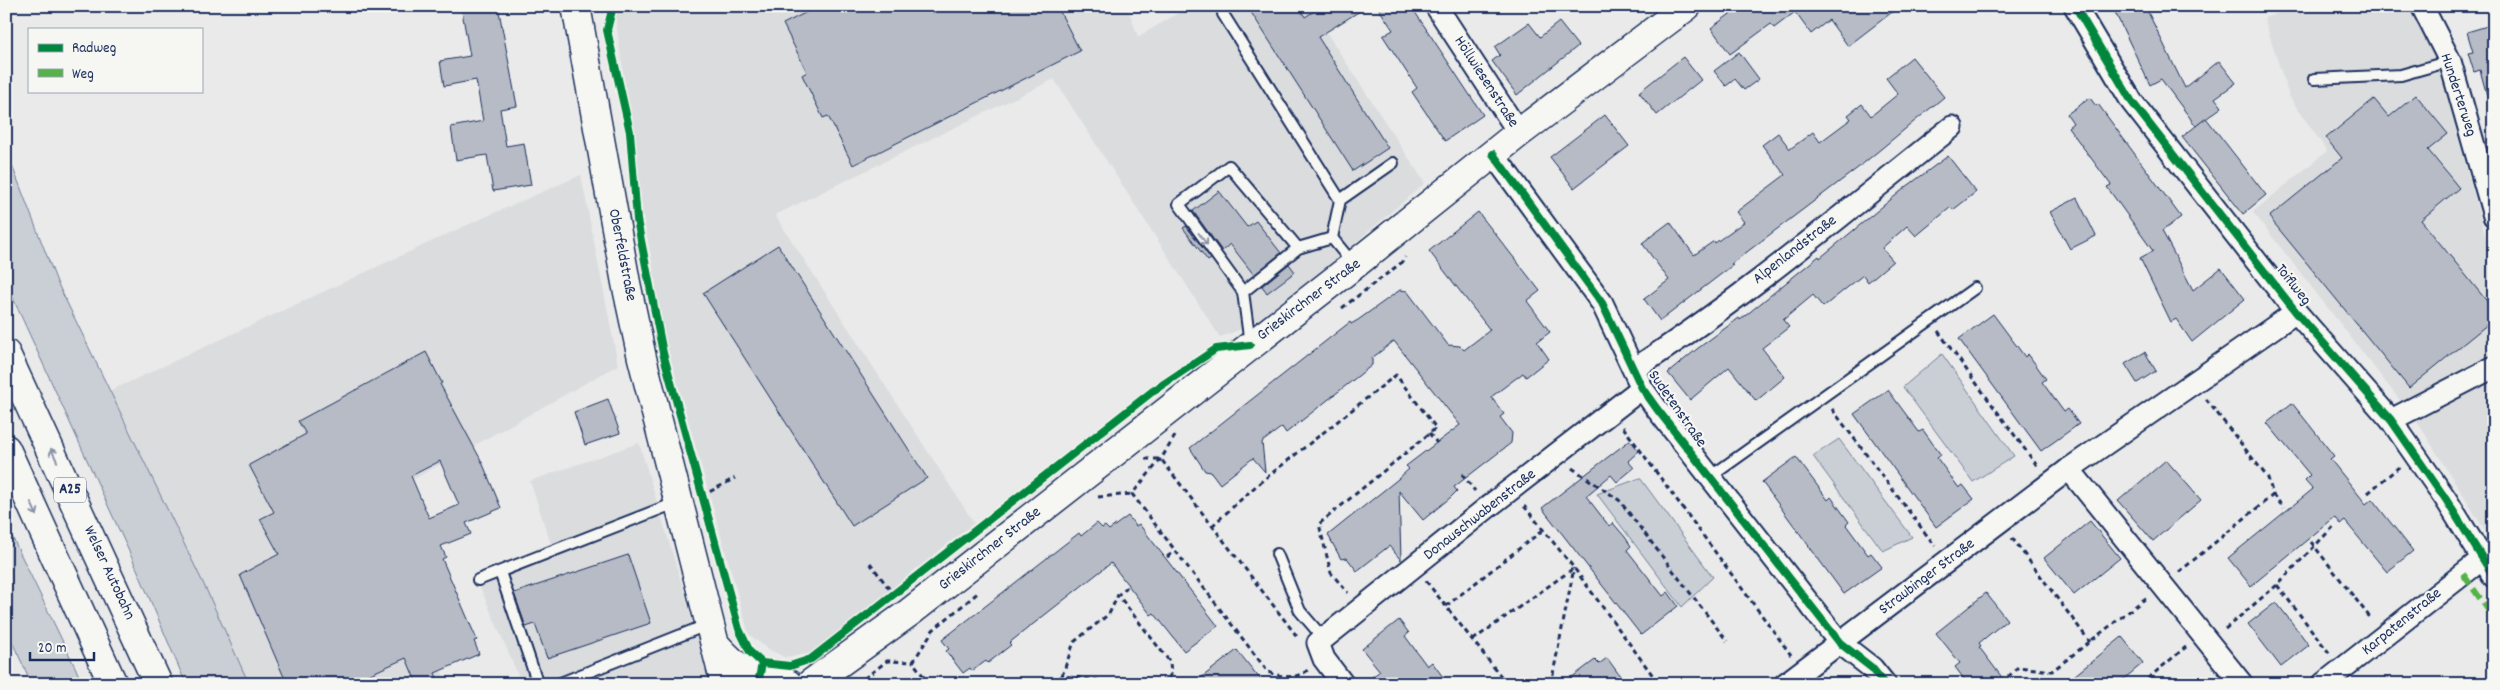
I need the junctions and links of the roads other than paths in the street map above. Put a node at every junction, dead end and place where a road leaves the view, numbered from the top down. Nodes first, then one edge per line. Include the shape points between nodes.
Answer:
1 (576, 6) edge
2 (1436, 6) edge
3 (1687, 6) edge
4 (2075, 6) edge
5 (2422, 6) edge
6 (1222, 14) dead end
7 (2450, 61) junction
8 (2314, 79) dead end
9 (1952, 127) dead end
10 (1519, 134) junction
11 (1493, 154) junction
12 (1393, 163) dead end
13 (1340, 200) junction
14 (2494, 216) edge
15 (1332, 238) junction
16 (1298, 248) junction
17 (1354, 266) junction
18 (1975, 288) dead end
19 (1243, 292) junction
20 (2296, 312) junction
21 (1250, 345) junction
22 (6, 354) edge
23 (2494, 367) edge
24 (1638, 379) junction
25 (2391, 420) junction
26 (6, 449) edge
27 (2069, 469) junction
28 (1710, 477) junction
29 (696, 498) junction
30 (1277, 554) dead end
31 (2481, 560) junction
32 (500, 572) junction
33 (2494, 577) edge
34 (478, 580) dead end
35 (713, 634) junction
36 (1840, 643) junction
37 (1322, 647) junction
38 (1340, 683) edge
39 (112, 684) edge
40 (158, 684) edge
41 (538, 684) edge
42 (558, 684) edge
43 (725, 684) edge
44 (788, 684) edge
45 (810, 684) edge
46 (1785, 684) edge
47 (1885, 684) edge
48 (2242, 684) edge
49 (2323, 684) edge

1 - 29 main road, Oberfeldstraße via 626,283 646,372
2 - 10 street, Höllwiesenstraße
3 - 10 main road, Grieskirchner Straße
4 - 20 street, Toiflweg via 2132,102
5 - 7 street, Hunderterweg
6 - 13 lane
7 - 8 lane via 2401,75
7 - 14 street, Hunderterweg
9 - 24 street, Alpenlandstraße via 1667,348
10 - 11 main road, Grieskirchner Straße
11 - 17 main road, Grieskirchner Straße
11 - 24 street, Sudetenstraße via 1602,303
12 - 13 lane
13 - 15 lane
15 - 16 lane
15 - 17 lane
16 - 19 lane
16 -> 19 lane via 1229,166 1179,204
17 - 21 main road, Grieskirchner Straße
18 - 28 lane
19 - 21 lane
20 - 25 street, Toiflweg
20 - 27 street, Straubinger Straße
21 - 45 main road, Grieskirchner Straße via 910,612
40 -> 22 main road, Welser Autobahn / A25
23 - 25 street
24 - 28 street, Sudetenstraße
24 - 37 street, Donauschwabenstraße via 1612,412 1361,609
25 - 31 street, Toiflweg
26 -> 39 main road, A25
27 - 36 street, Straubinger Straße
27 - 48 street
28 - 36 street, Sudetenstraße
29 - 32 lane
29 - 35 main road, Oberfeldstraße
30 - 37 lane via 1300,611
31 - 33 street, Toiflweg
31 - 49 street, Karpatenstraße
32 - 34 lane
32 - 41 lane
35 - 42 lane
35 - 43 main road, Oberfeldstraße
35 - 44 main road via 734,666
36 - 46 street, Straubinger Straße
36 - 47 street via 1872,668
37 - 38 street

